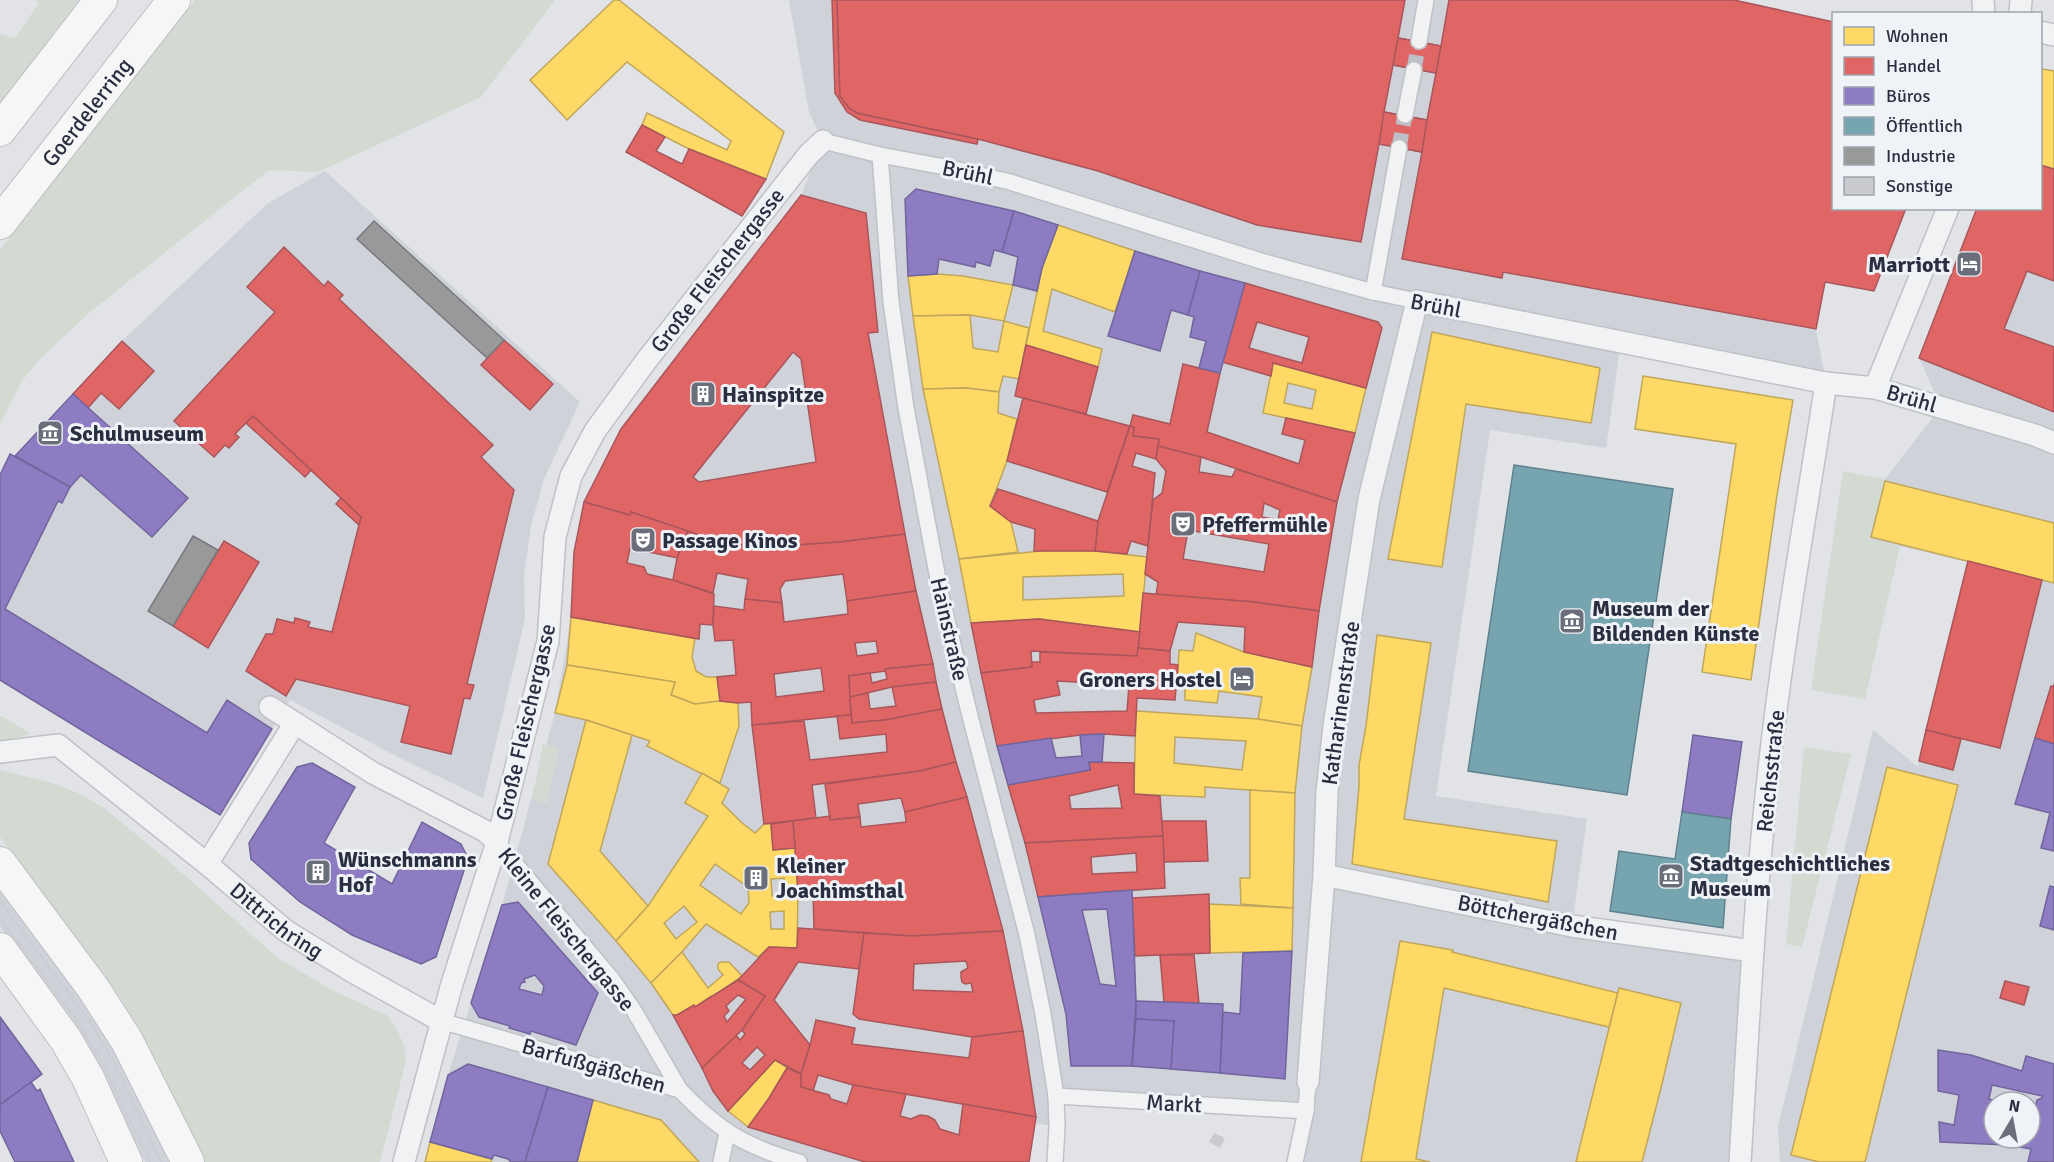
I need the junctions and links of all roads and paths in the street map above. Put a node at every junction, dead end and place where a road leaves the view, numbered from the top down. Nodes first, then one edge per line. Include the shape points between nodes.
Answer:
1 (100, 0) edge
2 (174, 0) edge
3 (1426, 0) edge
4 (1419, 41) tunnel mouth
5 (1414, 70) tunnel mouth
6 (1405, 115) tunnel mouth
7 (0, 130) edge
8 (823, 141) joint
9 (1399, 148) tunnel mouth
10 (880, 155) junction
11 (1947, 210) edge
12 (0, 223) edge
13 (1373, 292) junction
14 (1417, 301) junction
15 (1826, 383) junction
16 (1875, 388) junction
17 (2054, 442) edge
18 (270, 707) dead end
19 (295, 723) junction
20 (0, 752) edge
21 (497, 842) junction
22 (0, 863) edge
23 (207, 864) junction
24 (1324, 875) junction
25 (0, 949) edge
26 (1753, 951) junction
27 (441, 1021) junction
28 (1308, 1082) joint
29 (680, 1090) junction
30 (1056, 1096) junction
31 (1306, 1111) junction
32 (728, 1133) junction
33 (126, 1162) edge
34 (188, 1162) edge
35 (404, 1162) edge
36 (721, 1162) edge
37 (799, 1162) edge
38 (1054, 1162) edge
39 (1295, 1162) edge
40 (1740, 1162) edge

1 - 7 main road
2 - 12 main road, Goerdelerring
3 - 4 street
5 - 6 street
8 - 10 street, Brühl
8 - 21 street, Große Fleischergasse via 646,361 595,431 571,476 555,537 548,641
9 - 13 street
10 - 13 street, Brühl via 1010,182
10 - 30 street, Hainstraße via 891,302 927,525 1027,935
11 - 16 street
13 - 14 street, Brühl
14 - 15 street, Brühl
14 - 24 street, Katharinenstraße via 1370,499 1334,726
15 - 16 street, Brühl
15 - 26 street, Reichsstraße via 1775,715
16 - 17 street, Brühl
18 - 19 street, Kleine Fleischergasse
19 - 21 street, Kleine Fleischergasse via 372,773 485,831
19 - 23 street
20 - 23 street, Dittrichring via 58,745
21 - 27 street, Große Fleischergasse
21 - 29 street, Kleine Fleischergasse via 611,978
22 - 34 main road via 93,988 127,1041
23 - 27 street, Dittrichring via 286,931
24 - 26 street, Böttchergäßchen via 1572,926
24 - 28 street, Katharinenstraße
25 - 33 main road via 66,1040
26 - 40 street, Reichsstraße
27 - 29 street, Barfußgäßchen
27 - 35 street
28 - 31 street, Katharinenstraße
29 - 32 street, Barfußgäßchen
30 - 31 street, Markt
30 - 38 street
31 - 39 street
32 - 36 street
32 - 37 street, Barfußgäßchen

